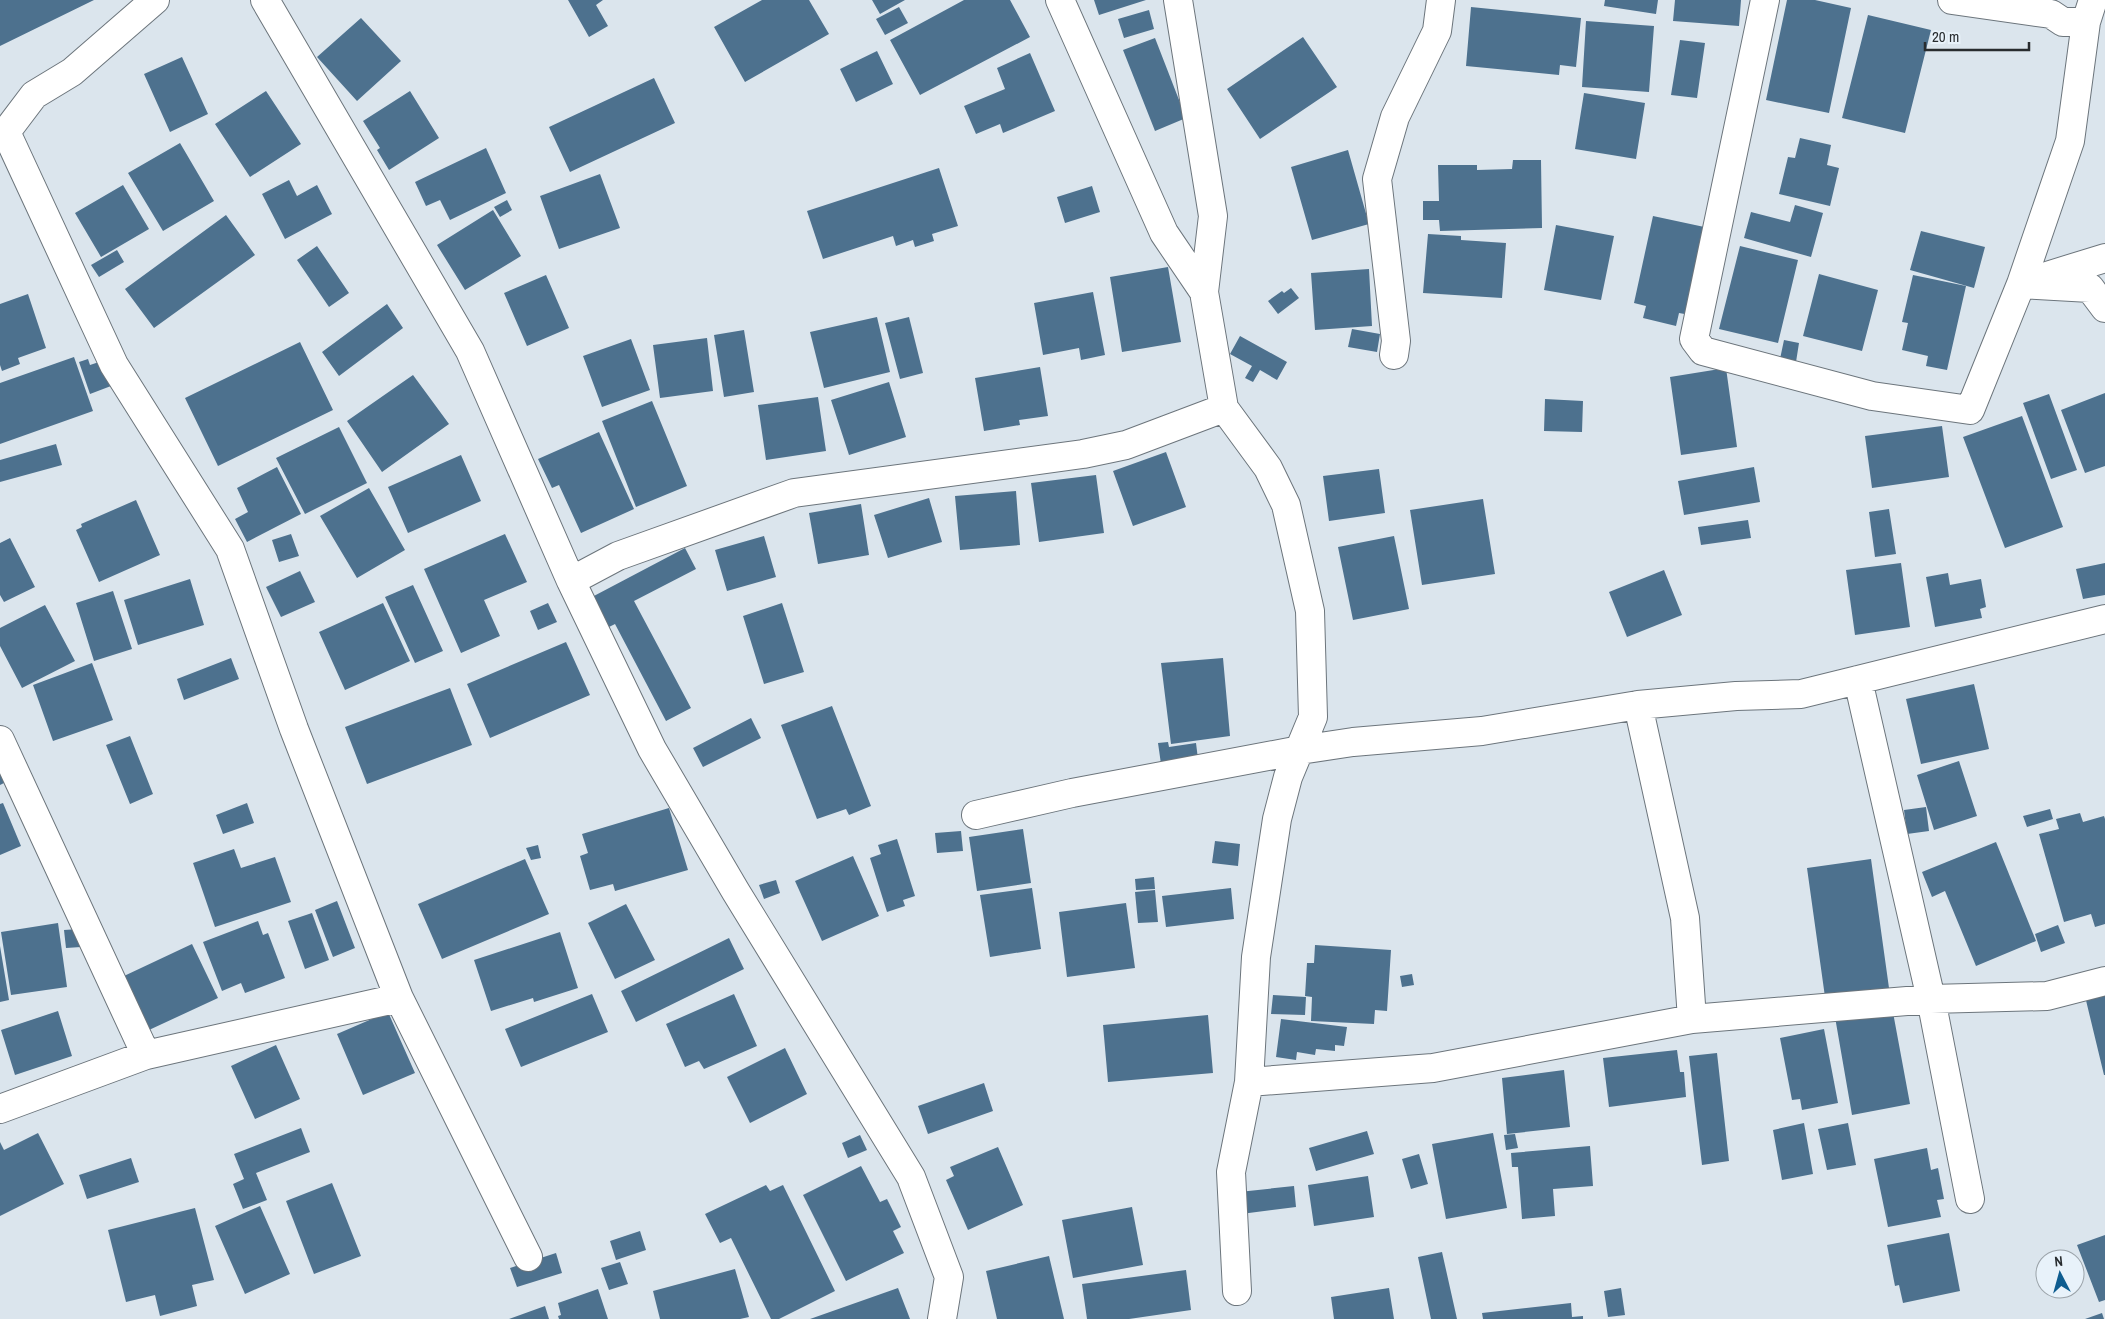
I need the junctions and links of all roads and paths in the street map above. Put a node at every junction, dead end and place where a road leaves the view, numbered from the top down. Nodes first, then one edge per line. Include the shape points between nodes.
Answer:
1 (155, 0) edge
2 (265, 0) edge
3 (1060, 0) edge
4 (1178, 0) edge
5 (1441, 0) edge
6 (1765, 0) edge
7 (1952, 0) edge
8 (2090, 11) edge
9 (3, 127) edge
10 (2105, 258) edge
11 (2021, 284) junction
12 (1204, 292) junction
13 (2105, 308) edge
14 (1394, 355) dead end
15 (1224, 408) junction
16 (571, 581) junction
17 (2105, 619) edge
18 (1858, 680) junction
19 (1638, 705) junction
20 (0, 740) edge
21 (1300, 750) junction
22 (976, 815) dead end
23 (2105, 981) edge
24 (399, 998) junction
25 (1931, 998) junction
26 (1692, 1019) junction
27 (146, 1055) junction
28 (1249, 1082) junction
29 (0, 1110) edge
30 (1970, 1199) dead end
31 (528, 1257) dead end
32 (1237, 1291) dead end
33 (942, 1319) edge

1 - 9 street via 72,72 34,95
2 - 16 street via 470,351
3 - 12 street via 1164,232
4 - 12 street via 1214,216
5 - 14 street via 1438,31 1395,117 1377,179 1396,341
6 - 11 street via 1694,339 1703,351 1872,396 1970,410
7 - 8 street via 2051,14 2062,22
8 - 11 street via 2070,141
9 - 24 street via 114,365 230,549 294,729
10 - 11 street
11 - 13 street via 2090,288
12 - 15 street
15 - 16 street via 1126,445 1083,454 794,493 618,556
15 - 21 street via 1268,468 1286,505 1310,610 1313,717
16 - 33 street via 652,749 911,1177 949,1277
17 - 18 street
18 - 19 street via 1801,694
18 - 25 street
19 - 21 street via 1482,731
19 - 26 street via 1685,918
20 - 27 street
21 - 22 street via 1072,793
21 - 28 street via 1288,777 1277,819 1256,957
23 - 25 street via 2047,996
24 - 27 street
24 - 31 street
25 - 26 street
25 - 30 street
26 - 28 street via 1433,1068
27 - 29 street
28 - 32 street via 1231,1172

